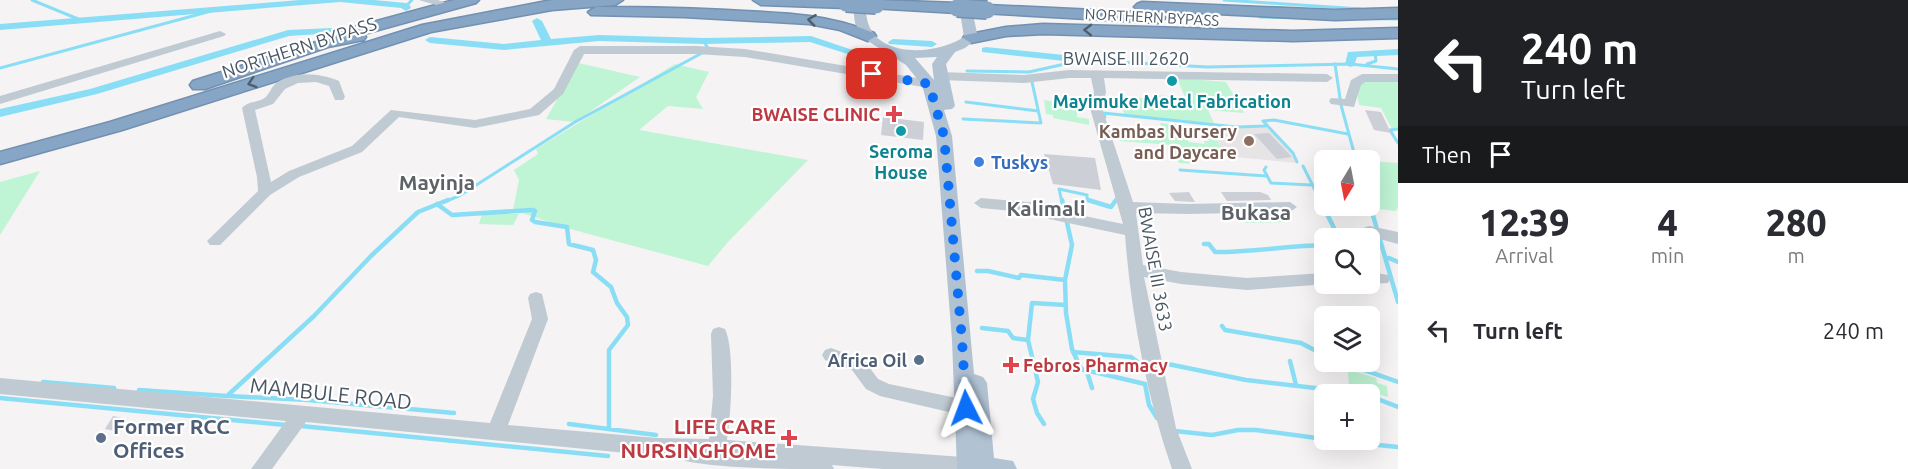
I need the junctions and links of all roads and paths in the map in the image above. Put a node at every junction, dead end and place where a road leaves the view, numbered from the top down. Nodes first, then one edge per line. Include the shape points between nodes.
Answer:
1 (423, 0) edge
2 (471, 0) edge
3 (519, 0) edge
4 (615, 0) edge
5 (761, 0) edge
6 (1001, 0) edge
7 (1249, 0) edge
8 (852, 2) edge
9 (444, 3) edge
10 (961, 4) edge
11 (1398, 8) edge
12 (1398, 13) edge
13 (1398, 22) edge
14 (1398, 33) edge
15 (220, 34) dead end
16 (868, 36) junction
17 (971, 38) junction
18 (894, 50) junction
19 (327, 51) junction
20 (949, 51) junction
21 (1097, 75) junction
22 (1327, 78) dead end
23 (1398, 78) edge
24 (934, 80) junction
25 (339, 97) dead end
26 (0, 100) edge
27 (1335, 101) dead end
28 (0, 144) edge
29 (0, 158) edge
30 (265, 192) junction
31 (981, 203) dead end
32 (1126, 207) junction
33 (1290, 207) dead end
34 (1132, 231) junction
35 (215, 241) dead end
36 (1136, 270) junction
37 (1314, 280) edge
38 (536, 298) dead end
39 (719, 334) dead end
40 (831, 355) dead end
41 (0, 386) edge
42 (966, 408) junction
43 (302, 413) junction
44 (496, 432) junction
45 (714, 454) junction
46 (982, 468) edge
47 (261, 469) edge
48 (824, 469) edge
49 (1182, 469) edge

1 - 9 street
2 - 9 highway
3 - 19 highway, NORTHERN BYPASS via 468,8 352,39
4 - 19 highway, NORTHERN BYPASS via 552,5 466,19
5 - 8 highway, NORTHERN BYPASS
6 - 12 highway, NORTHERN BYPASS via 1270,13
7 - 11 highway
8 - 10 highway, NORTHERN BYPASS, bridge
8 - 16 main road
9 - 19 highway via 351,32
10 - 13 highway, NORTHERN BYPASS, bridge via 987,10 1272,23
10 - 17 main road
14 -> 17 highway via 1053,30
15 - 26 street
16 - 18 main road
16 -> 19 highway via 844,26 809,20 607,11 498,22
17 - 20 main road
18 - 20 main road via 923,54
18 - 24 main road
19 - 28 highway, NORTHERN BYPASS
19 -> 29 highway, NORTHERN BYPASS via 116,126
20 - 24 main road
21 - 22 street, BWAISE III 2620
21 - 24 street, BWAISE III 2620
21 - 32 street, BWAISE III 3633 via 1100,92 1096,108
23 - 27 street via 1362,78 1355,83 1349,105
24 - 30 street, BWAISE III 2620 via 745,54 580,50 559,91 534,112 476,124 396,113 357,149 294,174
24 - 42 main road via 944,136
24 - 46 main road via 954,139
25 - 30 street via 335,84 307,78 283,84 269,101 248,108
30 - 35 street
31 - 34 street via 1052,209 1054,215
32 - 33 street
32 - 34 street, BWAISE III 3633
34 - 36 street, BWAISE III 3633
36 - 37 street via 1248,284
36 - 49 street, BWAISE III 3633 via 1167,428
38 - 44 street via 540,319
39 - 45 street via 721,377
40 - 42 street via 858,364 872,384 886,391
41 - 43 street, MAMBULE ROAD
42 - 46 main road
43 - 44 street, MAMBULE ROAD
43 - 47 street
44 - 45 street, MAMBULE ROAD
45 - 46 street, MAMBULE ROAD
45 - 48 street, MAMBULE ROAD

